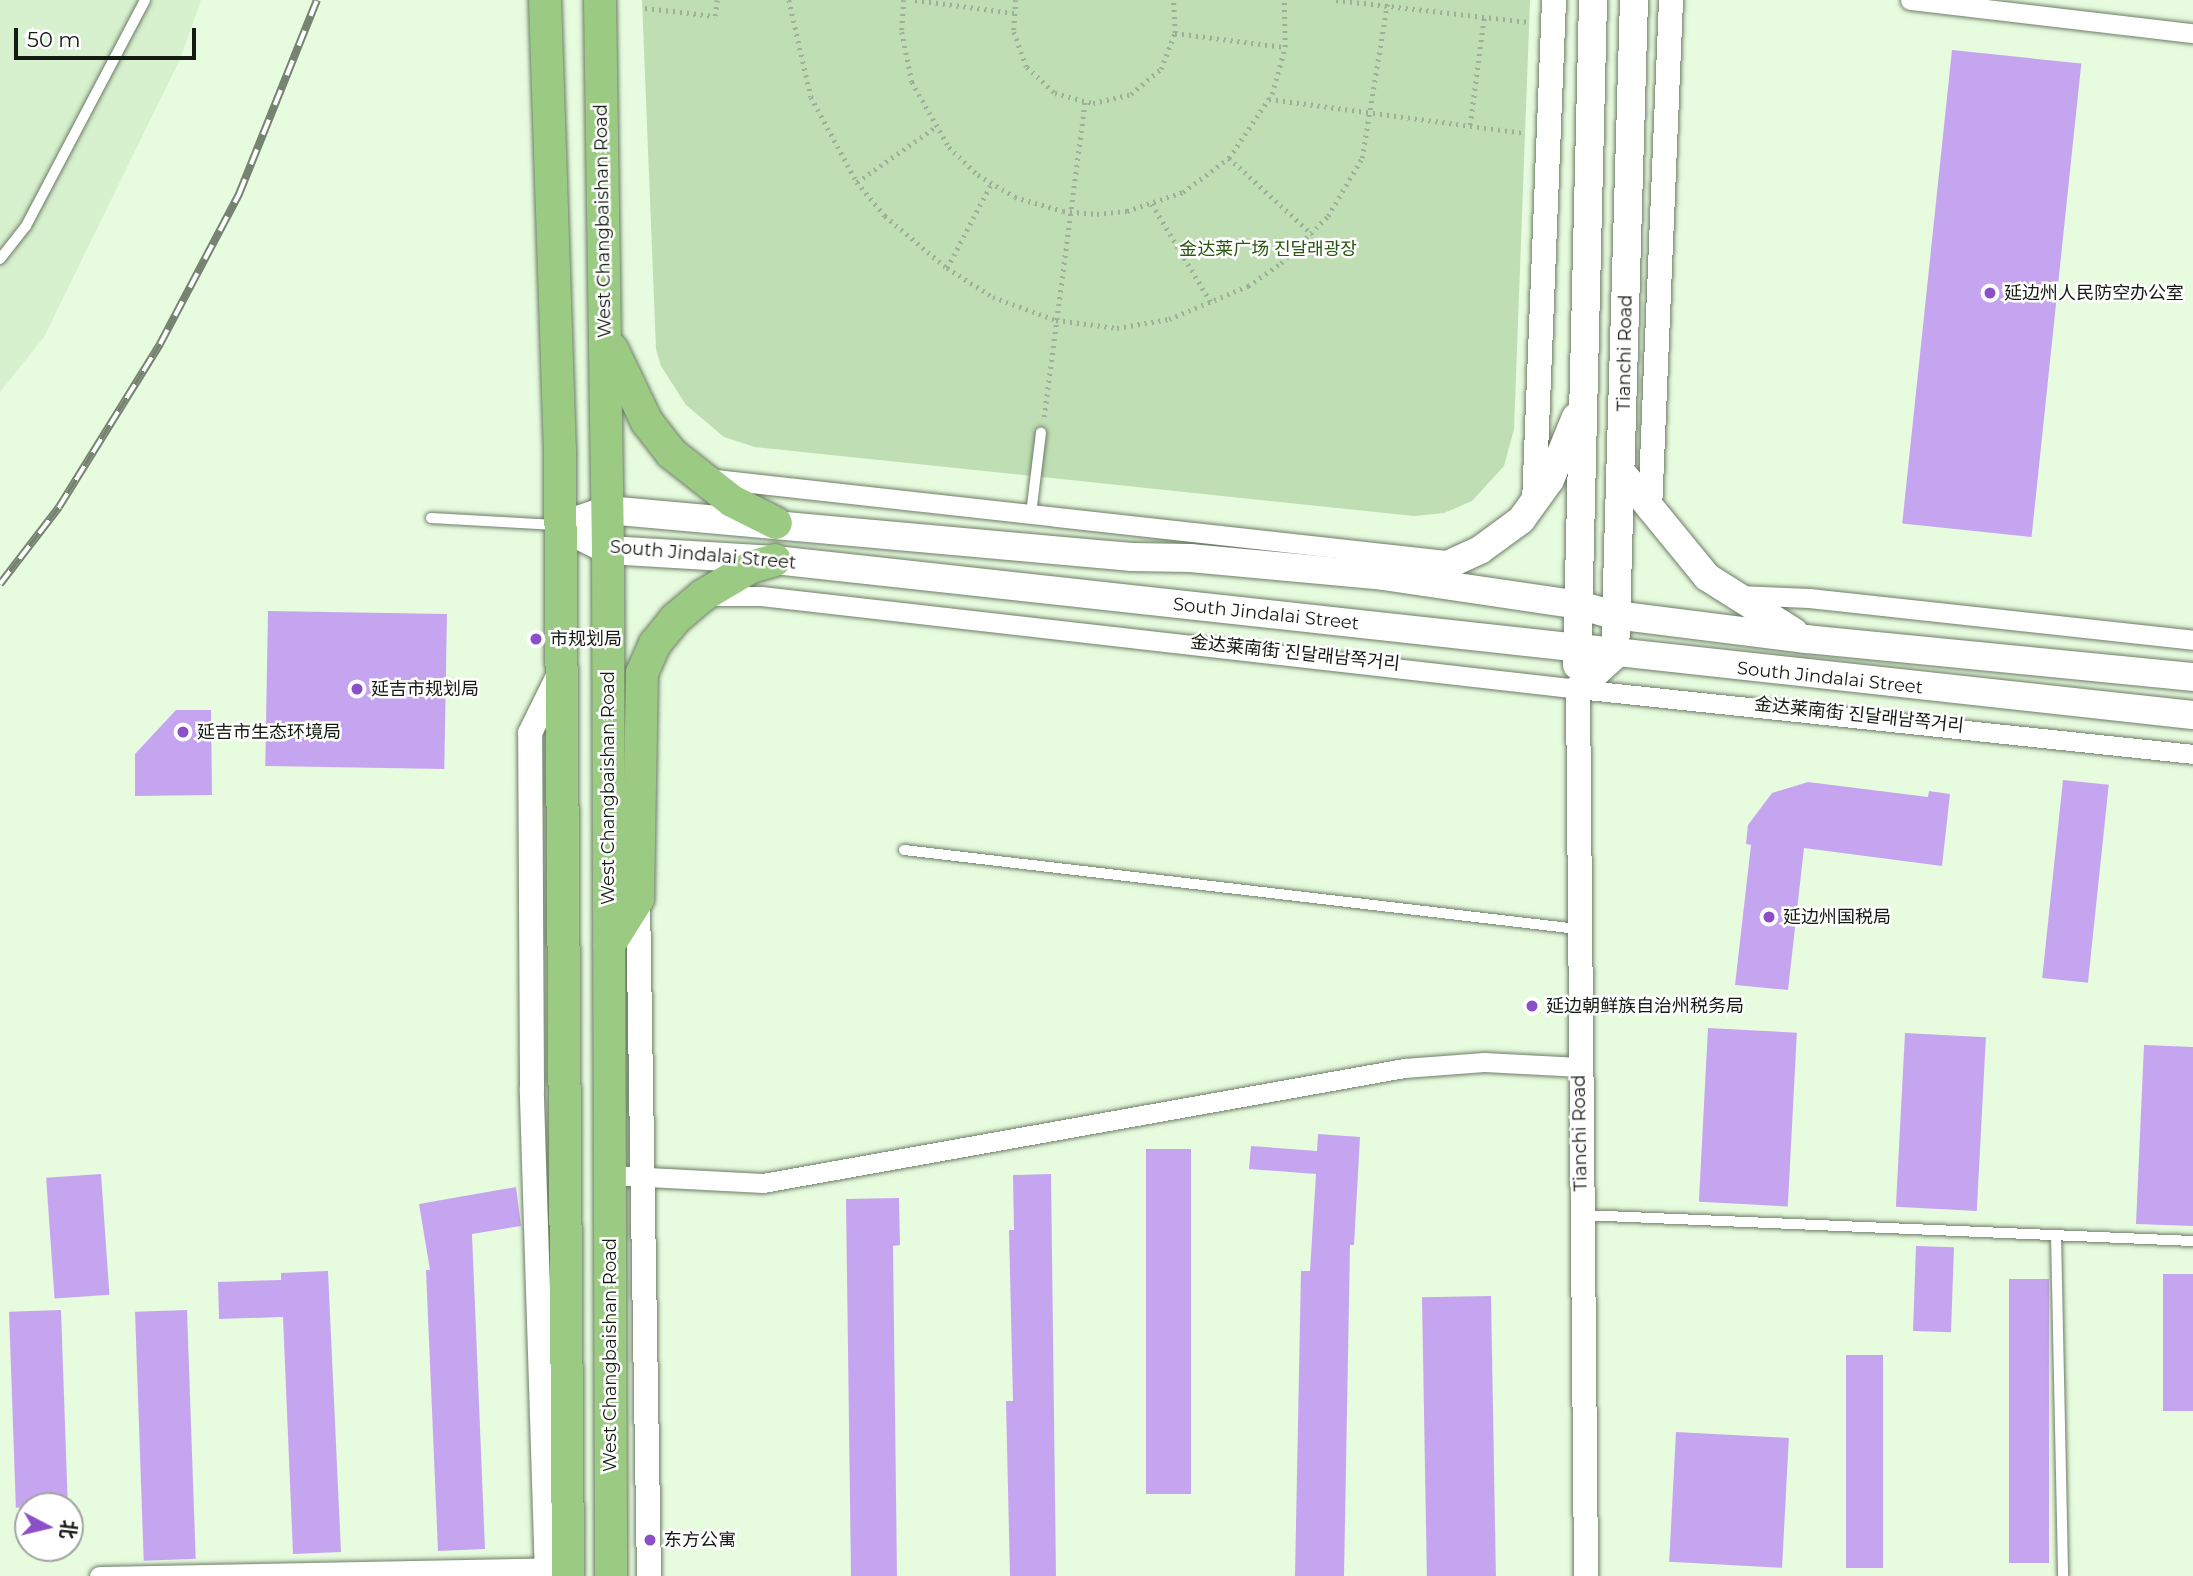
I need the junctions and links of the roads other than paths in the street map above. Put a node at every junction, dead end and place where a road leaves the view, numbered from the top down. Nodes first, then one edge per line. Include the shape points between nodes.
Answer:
1 (145, 0) edge
2 (545, 0) edge
3 (600, 0) edge
4 (1554, 0) edge
5 (1593, 0) edge
6 (1634, 0) edge
7 (1671, 0) edge
8 (1910, 0) edge
9 (2193, 33) edge
10 (0, 259) edge
11 (556, 332) junction
12 (606, 332) junction
13 (1586, 382) junction
14 (1041, 433) road end
15 (1622, 473) junction
16 (699, 478) junction
17 (1534, 503) junction
18 (607, 510) junction
19 (1650, 510) junction
20 (1031, 514) junction
21 (431, 518) dead end
22 (776, 523) junction
23 (560, 526) junction
24 (608, 550) junction
25 (775, 559) junction
26 (1453, 561) junction
27 (1383, 576) junction
28 (1731, 595) junction
29 (702, 596) junction
30 (1579, 605) junction
31 (1615, 615) junction
32 (1806, 639) junction
33 (2193, 640) edge
34 (1576, 648) junction
35 (1615, 655) junction
36 (2193, 677) edge
37 (1578, 690) junction
38 (2193, 715) edge
39 (2193, 754) edge
40 (904, 850) dead end
41 (638, 899) junction
42 (1579, 929) junction
43 (608, 946) junction
44 (1580, 1067) junction
45 (608, 1175) junction
46 (644, 1177) junction
47 (1581, 1215) junction
48 (2056, 1236) junction
49 (2193, 1241) edge
50 (557, 1571) edge
51 (99, 1576) edge
52 (611, 1576) edge
53 (649, 1576) edge
54 (1586, 1576) edge
55 (2063, 1576) edge

1 - 10 lane via 26,226
2 - 11 main road
3 - 12 main road, West Changbaishan Road
4 - 17 street
5 - 13 main road, Tianchi Road
6 - 15 main road, Tianchi Road
7 - 19 street, Tianchi Road
8 - 9 street
11 - 12 main road
11 - 23 main road
12 - 16 main road via 646,422
12 - 18 main road, West Changbaishan Road
13 - 17 main road via 1568,445
13 - 30 main road, Tianchi Road
14 - 20 lane
15 - 19 main road
15 - 31 main road, Tianchi Road
16 - 20 street
16 - 22 main road
17 - 26 main road via 1513,527 1480,550
18 - 22 main road, South Jindalai Street
18 - 23 main road, South Jindalai Street
18 - 24 main road, West Changbaishan Road
19 - 28 main road via 1707,577
20 - 26 street
21 - 23 lane
22 - 27 main road, South Jindalai Street
23 - 24 main road, South Jindalai Street
23 - 50 main road
24 - 25 main road, South Jindalai Street
24 - 43 main road, West Changbaishan Road
25 - 29 main road via 751,567
25 - 34 main road, South Jindalai Street
26 - 27 main road via 1443,567
27 - 30 main road, South Jindalai Street
28 - 32 main road
28 - 33 street via 1809,598
29 - 37 street, South Jindalai Street via 761,596
29 - 41 main road via 654,644 642,673
30 - 31 main road, South Jindalai Street
30 - 34 main road, Tianchi Road
31 - 32 main road, South Jindalai Street
31 - 35 main road, Tianchi Road
32 - 36 main road, South Jindalai Street
34 - 35 main road, South Jindalai Street
34 - 37 main road, Tianchi Road
35 - 37 main road
35 - 38 main road, South Jindalai Street
37 - 39 street, South Jindalai Street
37 - 42 street, Tianchi Road
40 - 42 lane
41 - 43 main road
41 - 46 street, West Changbaishan Road
42 - 44 street, Tianchi Road
43 - 45 main road, West Changbaishan Road
44 - 46 street via 1483,1062 1404,1068 763,1183
44 - 47 street, Tianchi Road
45 - 46 street
45 - 52 main road, West Changbaishan Road
46 - 53 street, West Changbaishan Road
47 - 48 lane
47 - 54 street, Tianchi Road
48 - 49 lane
48 - 55 lane
50 - 51 street

